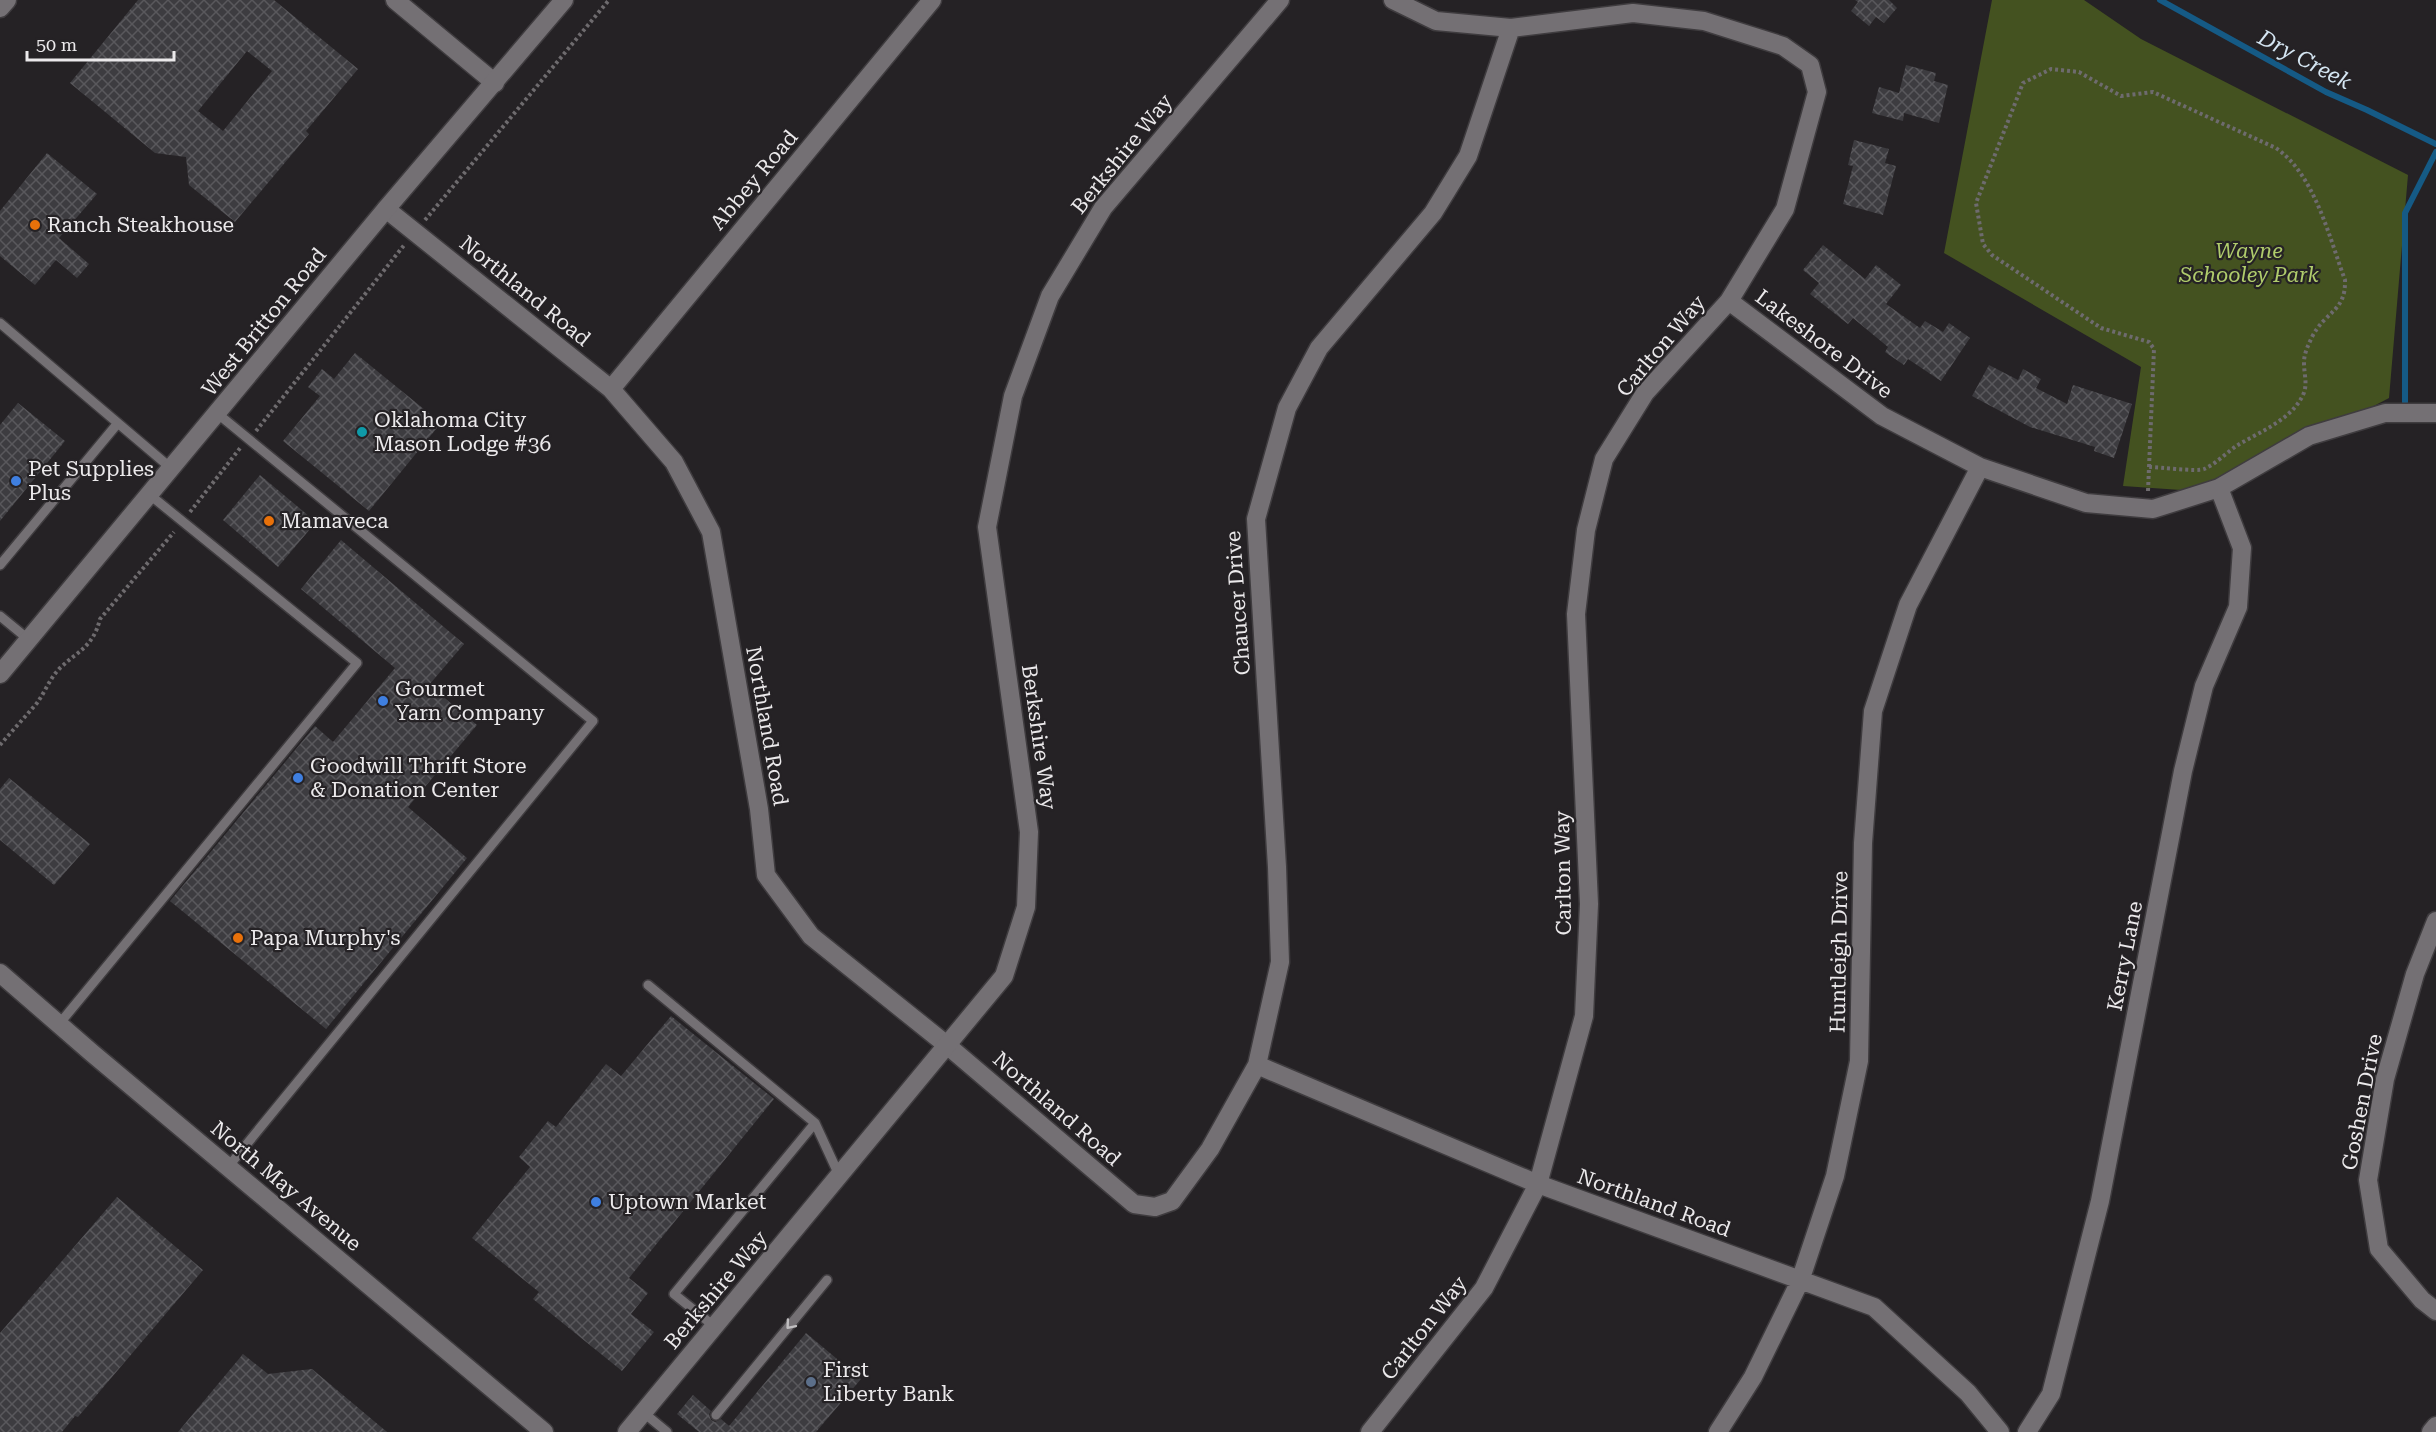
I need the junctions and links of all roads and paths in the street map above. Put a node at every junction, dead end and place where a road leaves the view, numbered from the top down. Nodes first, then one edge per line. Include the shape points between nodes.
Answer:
1 (7, 0) edge
2 (395, 0) edge
3 (564, 0) edge
4 (609, 0) edge
5 (932, 0) edge
6 (1280, 0) edge
7 (1393, 0) edge
8 (0, 8) edge
9 (1511, 28) junction
10 (495, 83) junction
11 (435, 208) dead end
12 (386, 209) junction
13 (406, 243) dead end
14 (1729, 301) junction
15 (0, 323) edge
16 (611, 389) junction
17 (2436, 413) edge
18 (218, 414) junction
19 (118, 423) junction
20 (249, 439) junction
21 (1980, 467) junction
22 (2149, 467) junction
23 (172, 469) junction
24 (2219, 488) junction
25 (2148, 492) dead end
26 (150, 495) junction
27 (182, 521) junction
28 (0, 565) edge
29 (0, 616) edge
30 (28, 639) junction
31 (0, 674) edge
32 (0, 745) edge
33 (2436, 921) edge
34 (0, 972) edge
35 (648, 985) dead end
36 (60, 1023) junction
37 (948, 1046) junction
38 (1257, 1065) junction
39 (815, 1123) junction
40 (228, 1167) junction
41 (839, 1175) junction
42 (1538, 1185) junction
43 (1155, 1207) joint
44 (827, 1280) dead end
45 (1800, 1281) junction
46 (2436, 1311) edge
47 (715, 1327) junction
48 (644, 1413) junction
49 (716, 1415) dead end
50 (2436, 1426) edge
51 (544, 1432) edge
52 (627, 1432) edge
53 (667, 1432) edge
54 (1370, 1432) edge
55 (1718, 1432) edge
56 (2001, 1432) edge
57 (2027, 1432) edge
58 (2431, 1432) edge

1 - 8 street
2 - 10 street
3 - 10 street, West Britton Road
4 - 11 path
5 - 16 street, Abbey Road
6 - 37 street, Berkshire Way via 1102,208 1050,296 1013,396 987,527 1029,832 1026,907 1004,976
7 - 9 street, Lakeshore Drive via 1436,21
9 - 14 street, Lakeshore Drive via 1633,13 1704,21 1783,46 1810,65 1817,92 1785,208
9 - 38 street, Chaucer Drive via 1468,156 1433,213 1319,348 1287,408 1256,519 1280,962
10 - 12 street, West Britton Road
12 - 16 street, Northland Road
12 - 18 street, West Britton Road
13 - 20 path
14 - 21 street, Lakeshore Drive via 1882,416
14 - 42 street, Carlton Way via 1645,393 1604,459 1586,530 1576,614 1589,904 1584,1016
15 - 19 lane
16 - 37 street, Northland Road via 674,462 711,532 759,809 766,875 811,936
17 - 24 street, Lakeshore Drive via 2385,413 2309,436
18 - 20 lane
18 - 23 street, West Britton Road
19 - 23 lane
19 - 28 lane
20 - 27 path
20 - 40 lane via 593,721
21 - 24 street, Lakeshore Drive via 2086,503 2153,509
21 - 45 street, Huntleigh Drive via 1908,605 1873,711 1863,843 1859,1061 1834,1176
22 - 22 path via 2154,349 2149,342 2101,328 1992,255 1983,244 1976,203 2014,105 2023,83 2051,69 2079,72 2121,96 2153,92 2288,156 2311,190 2345,280 2345,294 2339,306 2324,318 2306,351 2304,394 2285,417 2203,470
22 - 25 path
23 - 26 street, West Britton Road
24 - 57 street, Kerry Lane via 2242,548 2238,607 2204,686 2183,771 2100,1201 2051,1394
26 - 27 lane
26 - 30 street, West Britton Road
27 - 32 path via 100,619 92,640 60,668 38,702
27 - 36 lane via 357,663
29 - 30 lane
30 - 31 street, West Britton Road
33 - 46 street, Goshen Drive via 2415,974 2385,1079 2368,1180 2379,1249
34 - 36 street, North May Avenue
35 - 39 lane
36 - 40 street, North May Avenue
37 - 41 street, Berkshire Way
37 - 43 street, Northland Road via 1134,1204
38 - 42 street, Northland Road
38 - 43 street, Chaucer Drive via 1210,1149 1172,1201
39 - 41 lane
39 - 47 lane via 674,1294
40 - 51 street, North May Avenue
41 - 47 street, Berkshire Way
42 - 45 street, Northland Road
42 - 54 street, Carlton Way via 1484,1288
44 -> 49 lane
45 - 55 street, Huntleigh Drive via 1753,1377
45 - 56 street, Northland Road via 1874,1307 1968,1393
47 - 48 street, Berkshire Way
48 - 52 street, Berkshire Way
48 - 53 lane
50 - 58 street

